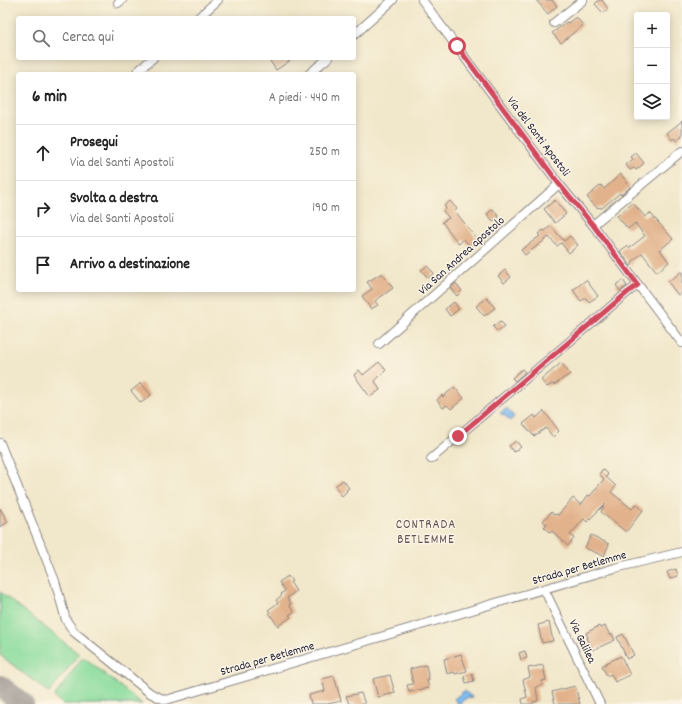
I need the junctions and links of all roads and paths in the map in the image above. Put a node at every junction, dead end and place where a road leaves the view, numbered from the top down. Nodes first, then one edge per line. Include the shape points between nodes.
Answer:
1 (218, 0) edge
2 (394, 0) edge
3 (422, 0) edge
4 (582, 0) edge
5 (200, 16) edge
6 (554, 23) dead end
7 (356, 33) edge
8 (150, 60) edge
9 (326, 60) edge
10 (137, 72) dead end
11 (312, 72) edge
12 (682, 151) edge
13 (559, 184) junction
14 (593, 225) junction
15 (638, 285) junction
16 (682, 343) edge
17 (379, 344) dead end
18 (0, 443) edge
19 (431, 459) dead end
20 (682, 552) edge
21 (544, 589) junction
22 (600, 704) edge

1 - 5 street
2 - 7 street
3 - 13 street, Via del Santi Apostoli
4 - 6 street
8 - 10 street
9 - 11 street
12 - 14 street
13 - 14 street, Via del Santi Apostoli
13 - 17 street, Via San Andrea apostolo
14 - 15 street, Via del Santi Apostoli
15 - 16 street, Via del Santi Apostoli
15 - 19 street
18 - 21 street, Strada per Betlemme via 55,581 69,625 74,632 150,693 166,700
20 - 21 street, Strada per Betlemme
21 - 22 street, Via Galilea

